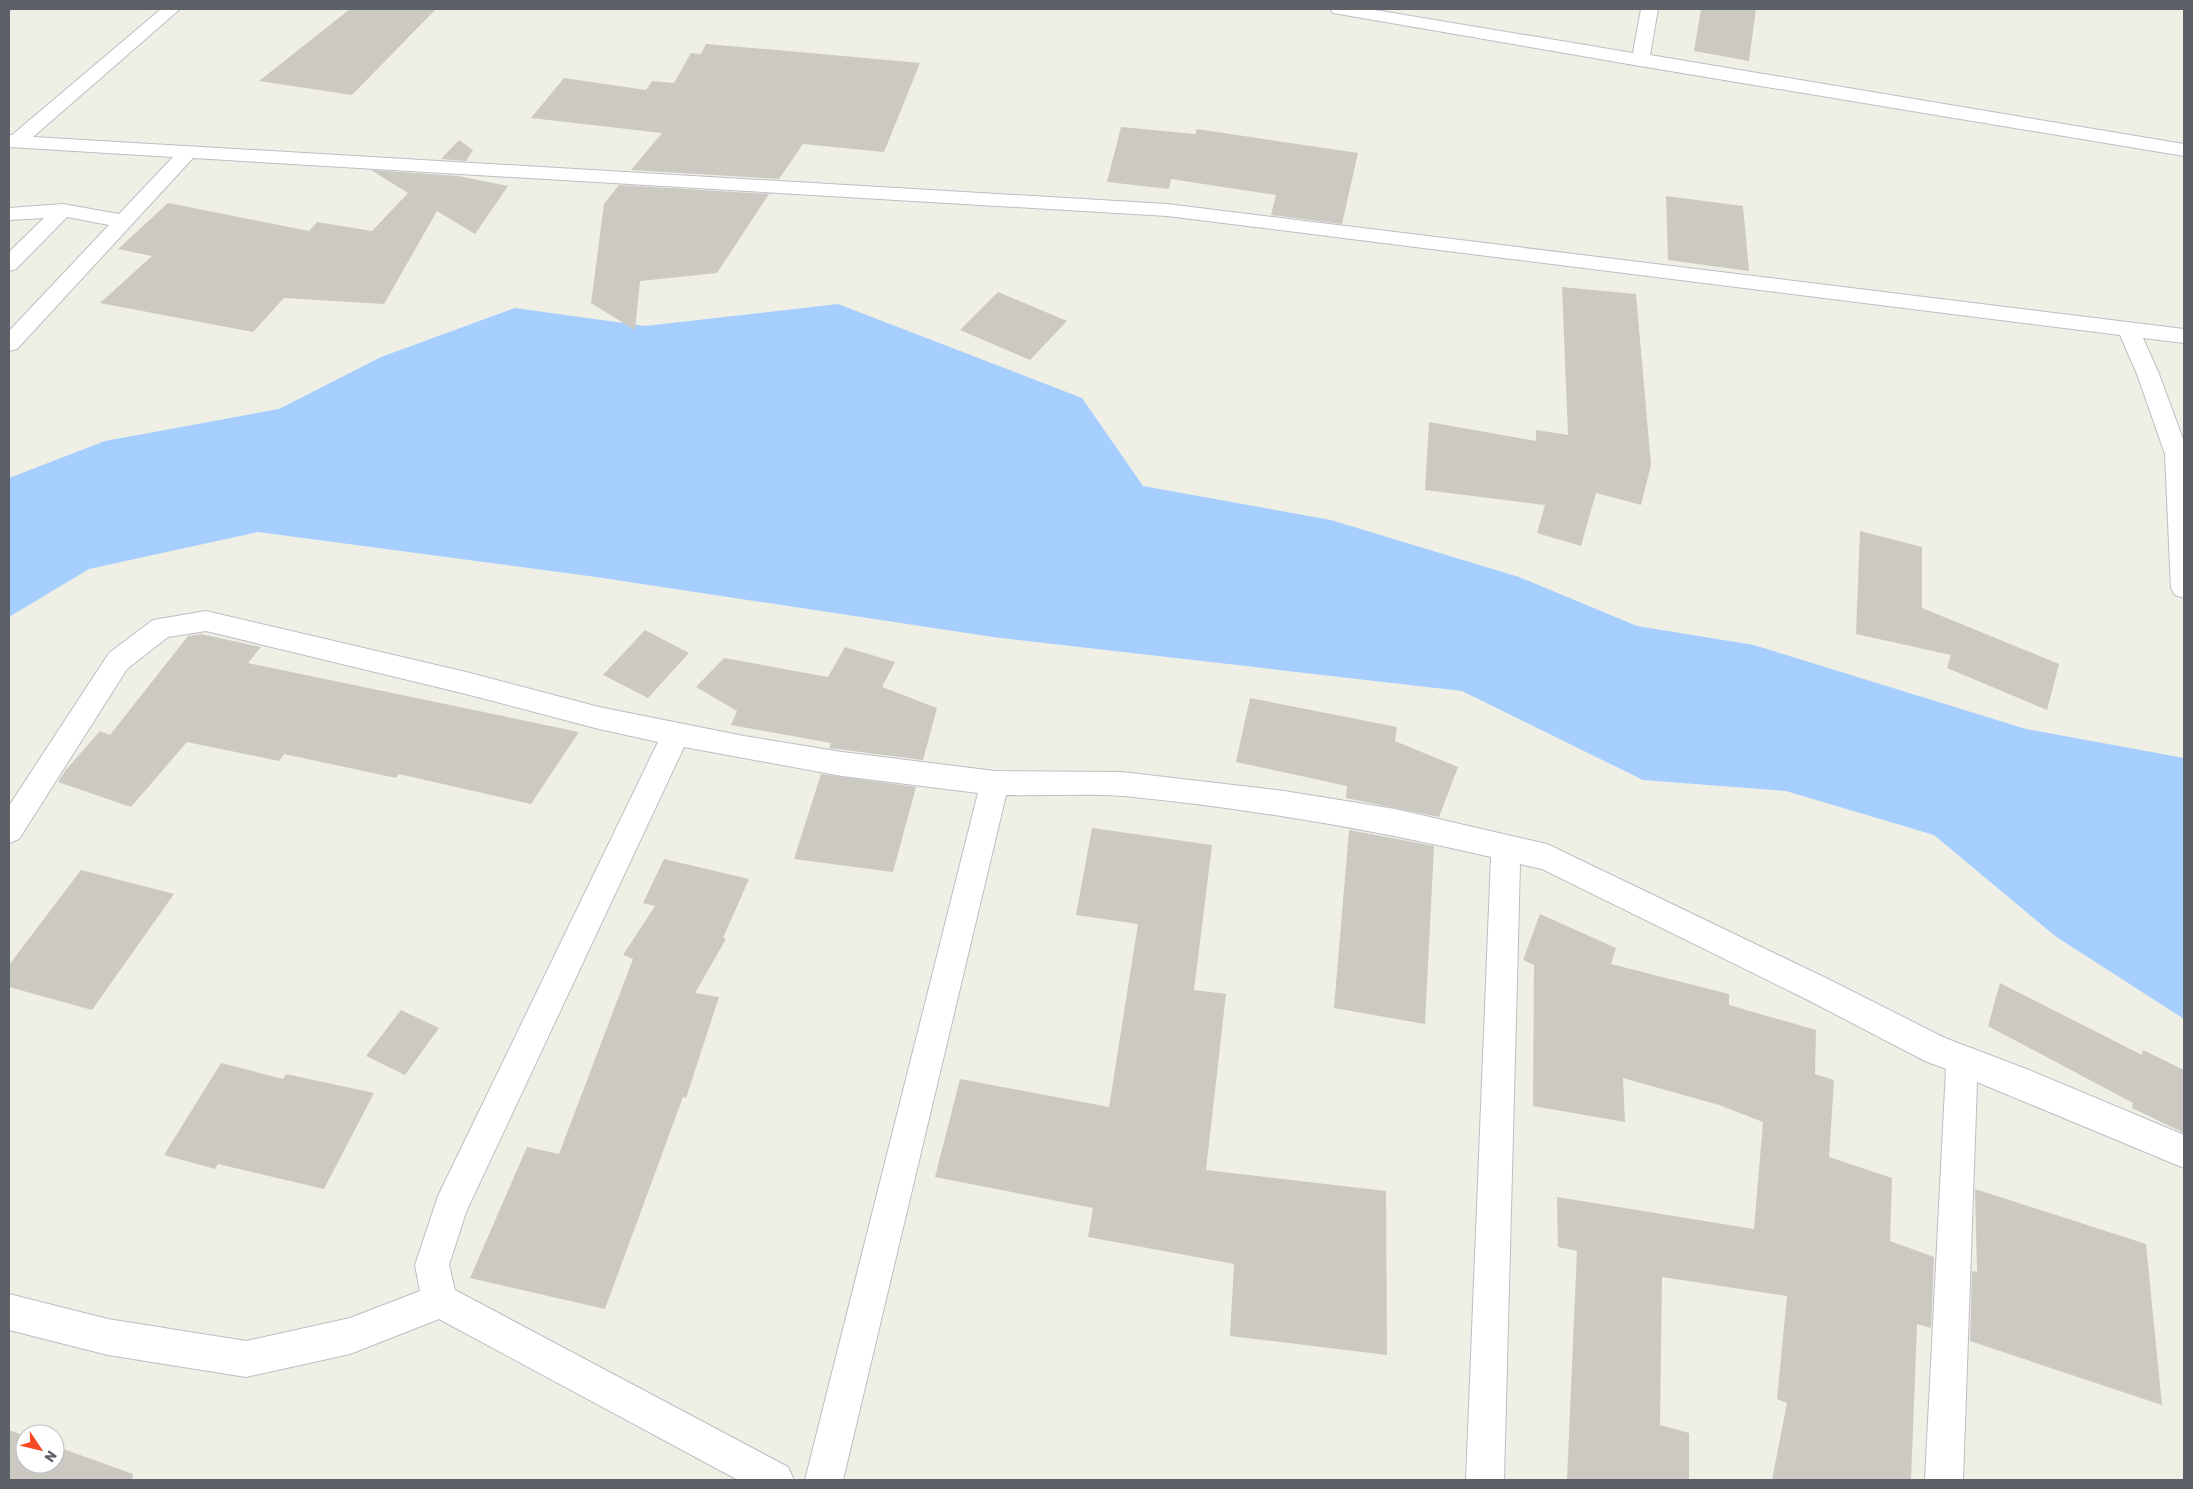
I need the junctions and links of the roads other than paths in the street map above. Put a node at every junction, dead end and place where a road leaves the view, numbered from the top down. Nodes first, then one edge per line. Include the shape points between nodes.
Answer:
1 (172, 9) edge
2 (1338, 9) edge
3 (1650, 9) edge
4 (1640, 61) junction
5 (13, 141) edge
6 (2184, 150) edge
7 (189, 151) junction
8 (63, 210) junction
9 (9, 214) edge
10 (123, 221) junction
11 (9, 264) edge
12 (2128, 329) junction
13 (2184, 336) edge
14 (9, 344) edge
15 (2184, 588) edge
16 (676, 734) junction
17 (995, 783) junction
18 (9, 830) edge
19 (1506, 849) junction
20 (1962, 1060) junction
21 (2184, 1152) edge
22 (440, 1301) junction
23 (9, 1312) edge
24 (774, 1480) edge
25 (824, 1480) edge
26 (1485, 1480) edge
27 (1944, 1480) edge

1 - 5 street
2 - 4 street
3 - 4 street
4 - 6 street
5 - 7 street
7 - 10 street
7 - 12 street via 1167,210
8 - 9 street
8 - 10 street
8 - 11 street
10 - 14 street
12 - 13 street
12 - 15 street via 2177,454
16 - 17 street via 842,764
16 - 18 street via 206,621 162,627 118,661
16 - 22 street via 450,1208 432,1265
17 - 19 street via 1122,784 1284,804 1395,822
17 - 25 street
19 - 20 street via 1547,857
19 - 26 street
20 - 21 street
20 - 27 street
22 - 23 street via 350,1336 246,1359 108,1337
22 - 24 street

